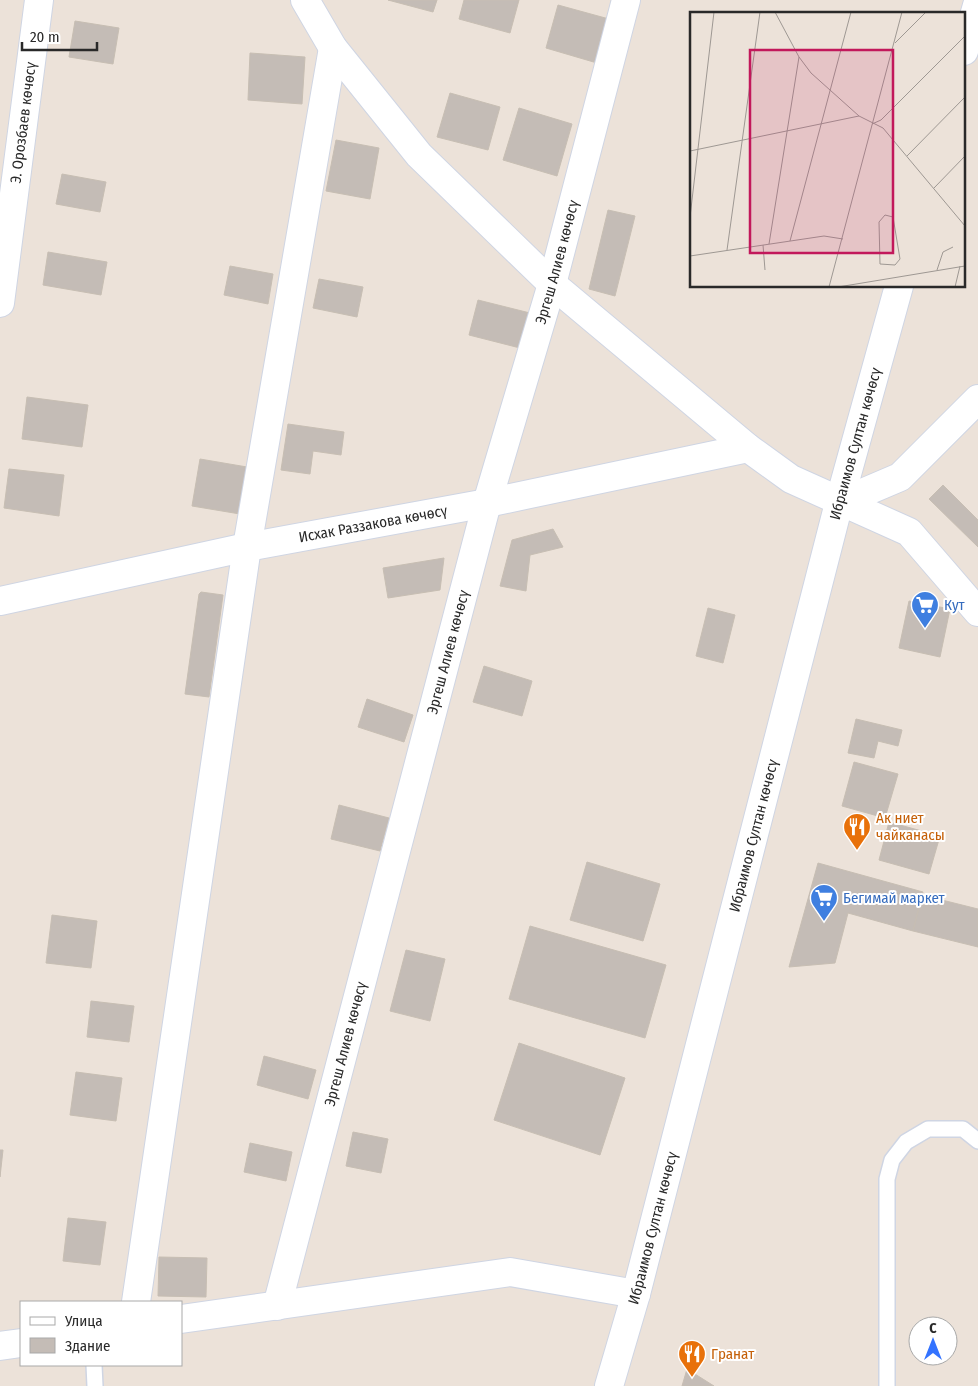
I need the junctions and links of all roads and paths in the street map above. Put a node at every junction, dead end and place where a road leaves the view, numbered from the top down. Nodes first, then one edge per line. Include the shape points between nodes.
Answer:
1 (39, 0) edge
2 (305, 0) edge
3 (626, 0) edge
4 (978, 2) edge
5 (966, 44) edge
6 (333, 48) junction
7 (552, 284) junction
8 (898, 288) edge
9 (0, 303) edge
10 (978, 399) edge
11 (748, 448) junction
12 (839, 503) junction
13 (487, 504) junction
14 (247, 547) junction
15 (0, 601) edge
16 (978, 612) edge
17 (978, 1141) edge
18 (636, 1294) junction
19 (136, 1301) edge
20 (277, 1306) junction
21 (182, 1319) edge
22 (20, 1343) edge
23 (0, 1346) edge
24 (94, 1366) edge
25 (95, 1386) edge
26 (609, 1386) edge
27 (887, 1386) edge

1 - 9 street, Э. Орозбаев көчөсү
2 - 6 street
3 - 7 street, Эргеш Алиев көчөсү
4 - 5 street
6 - 7 street via 419,155
6 - 14 street
7 - 11 street
7 - 13 street, Эргеш Алиев көчөсү
8 - 12 street, Ибраимов Султан көчөсү
10 - 12 street via 900,477
11 - 12 street via 790,479
11 - 13 street, Исхак Раззакова көчөсү
12 - 16 street via 909,532
12 - 18 street, Ибраимов Султан көчөсү
13 - 14 street, Исхак Раззакова көчөсү
13 - 20 street, Эргеш Алиев көчөсү
14 - 15 street, Исхак Раззакова көчөсү
14 - 19 street
17 - 27 lane via 963,1129 928,1129 906,1142 892,1160 887,1179
18 - 20 street via 510,1272
18 - 26 street, Ибраимов Султан көчөсү
20 - 21 street
22 - 23 street
24 - 25 lane

